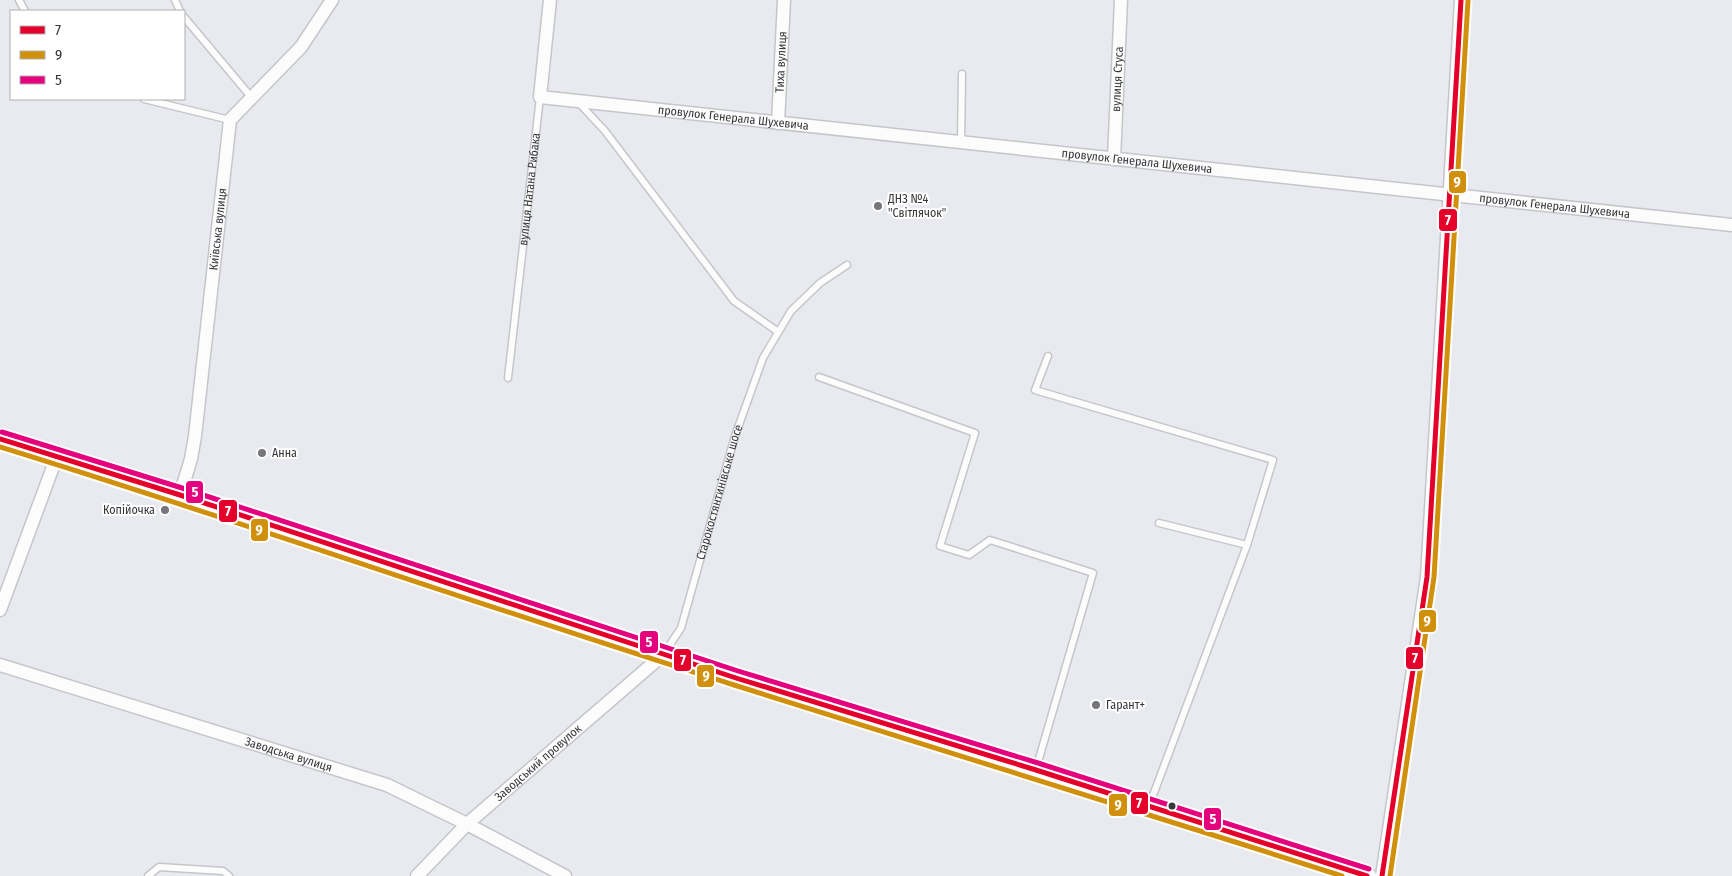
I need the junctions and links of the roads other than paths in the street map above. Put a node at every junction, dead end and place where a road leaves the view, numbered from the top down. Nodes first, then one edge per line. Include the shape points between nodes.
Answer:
1 (332, 0) edge
2 (550, 0) edge
3 (784, 0) edge
4 (1121, 0) edge
5 (1461, 0) edge
6 (185, 18) edge
7 (962, 74) dead end
8 (540, 97) junction
9 (252, 98) junction
10 (148, 100) edge
11 (578, 101) junction
12 (230, 120) junction
13 (778, 123) junction
14 (961, 143) junction
15 (1114, 159) junction
16 (1450, 196) junction
17 (1732, 225) edge
18 (847, 265) dead end
19 (777, 331) junction
20 (1048, 356) dead end
21 (819, 377) dead end
22 (508, 378) dead end
23 (0, 439) edge
24 (57, 456) junction
25 (180, 495) junction
26 (1160, 523) dead end
27 (1247, 545) junction
28 (0, 610) edge
29 (664, 654) junction
30 (0, 665) edge
31 (1036, 770) junction
32 (1149, 806) junction
33 (467, 824) junction
34 (148, 876) edge
35 (229, 876) edge
36 (417, 876) edge
37 (565, 876) edge
38 (1366, 876) edge
39 (1382, 876) edge

1 - 9 street via 301,47
2 - 8 street, вулиця Натана Рибака
3 - 13 street, Тиха вулиця
4 - 15 street, вулиця Стуса
5 - 16 street
6 - 9 lane
7 - 14 lane
8 - 11 street, провулок Генерала Шухевича
8 - 22 lane, вулиця Натана Рибака
9 - 12 street
10 - 12 lane
11 - 13 street, провулок Генерала Шухевича
11 - 19 lane via 605,131 734,301
12 - 25 street, Київська вулиця via 195,436
13 - 14 street, провулок Генерала Шухевича
14 - 15 street, провулок Генерала Шухевича
15 - 16 street, провулок Генерала Шухевича
16 - 17 street, провулок Генерала Шухевича
16 - 39 street via 1427,578
18 - 19 lane, Старокостянтинівське шосе via 806,295
19 - 29 lane, Старокостянтинівське шосе via 749,392 681,628
20 - 27 lane via 1035,390 1273,460
21 - 31 lane via 974,433 940,546 969,555 990,540 1093,573
23 - 24 main road
24 - 25 main road
24 - 28 street
25 - 29 main road
26 - 27 lane
27 - 32 lane
29 - 31 main road
29 - 33 street, Заводський провулок
30 - 33 street, Заводська вулиця via 387,785
31 - 32 main road
32 - 38 main road
33 - 36 street, Заводський провулок
33 - 37 street, Заводська вулиця
34 - 35 lane via 159,867 223,871

